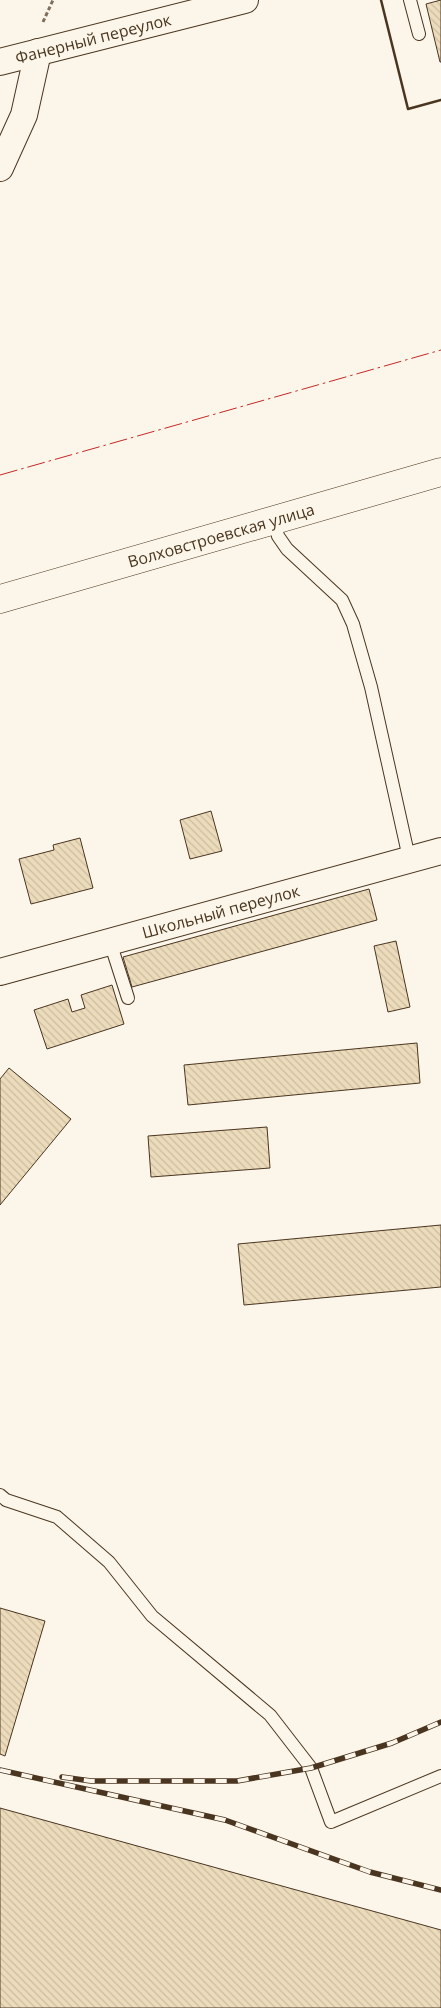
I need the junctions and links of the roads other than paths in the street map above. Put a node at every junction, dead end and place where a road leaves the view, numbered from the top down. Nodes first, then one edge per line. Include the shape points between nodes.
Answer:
1 (245, 0) edge
2 (410, 0) edge
3 (418, 34) dead end
4 (38, 52) junction
5 (0, 62) edge
6 (0, 168) edge
7 (441, 472) edge
8 (274, 520) junction
9 (0, 599) edge
10 (441, 850) edge
11 (409, 858) junction
12 (110, 942) junction
13 (0, 972) edge
14 (128, 998) dead end
15 (0, 1495) edge
16 (441, 1776) edge

1 - 4 street, Фанерный переулок
2 - 3 lane
4 - 5 street, Фанерный переулок
4 - 6 street via 24,115
7 - 8 street, Волховстроевская улица
8 - 9 street, Волховстроевская улица
8 - 11 lane via 278,536 287,549 342,600 353,624 371,687
10 - 11 street, Школьный переулок
11 - 12 street, Школьный переулок
12 - 13 street, Школьный переулок
12 - 14 lane
15 - 16 lane via 57,1518 109,1562 152,1616 270,1715 311,1768 331,1822

